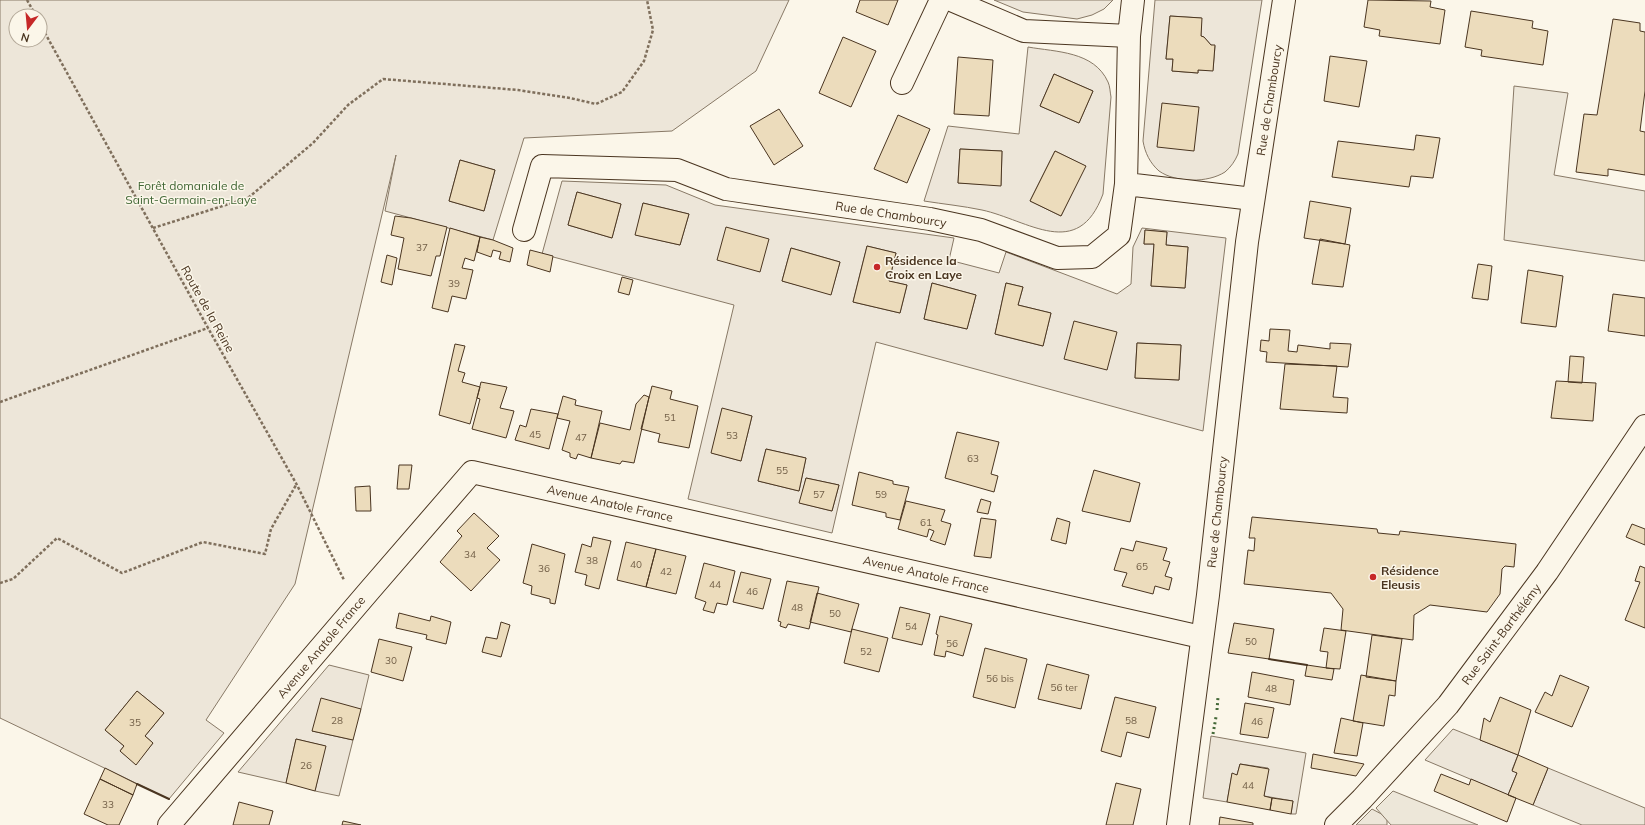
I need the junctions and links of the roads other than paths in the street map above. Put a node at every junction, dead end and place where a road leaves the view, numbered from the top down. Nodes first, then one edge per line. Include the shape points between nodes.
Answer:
1 (941, 0) edge
2 (951, 0) edge
3 (1133, 0) edge
4 (1284, 0) edge
5 (1129, 36) junction
6 (902, 83) dead end
7 (1126, 184) junction
8 (1253, 199) junction
9 (524, 230) dead end
10 (1645, 426) edge
11 (1201, 636) junction
12 (169, 825) edge
13 (1178, 825) edge
14 (1336, 825) edge

1 - 6 street
2 - 5 street via 1024,31
3 - 5 street
4 - 8 street, Rue de Chambourcy
5 - 7 street
7 - 8 street
7 - 9 street, Rue de Chambourcy via 1119,235 1092,257 1057,258 981,230 930,219 726,189 677,170 542,166
8 - 11 street, Rue de Chambourcy via 1208,595
10 - 14 street, Rue Saint-Barthélémy via 1547,572 1448,705
11 - 12 street, Avenue Anatole France via 472,472
11 - 13 street, Rue de Chambourcy

